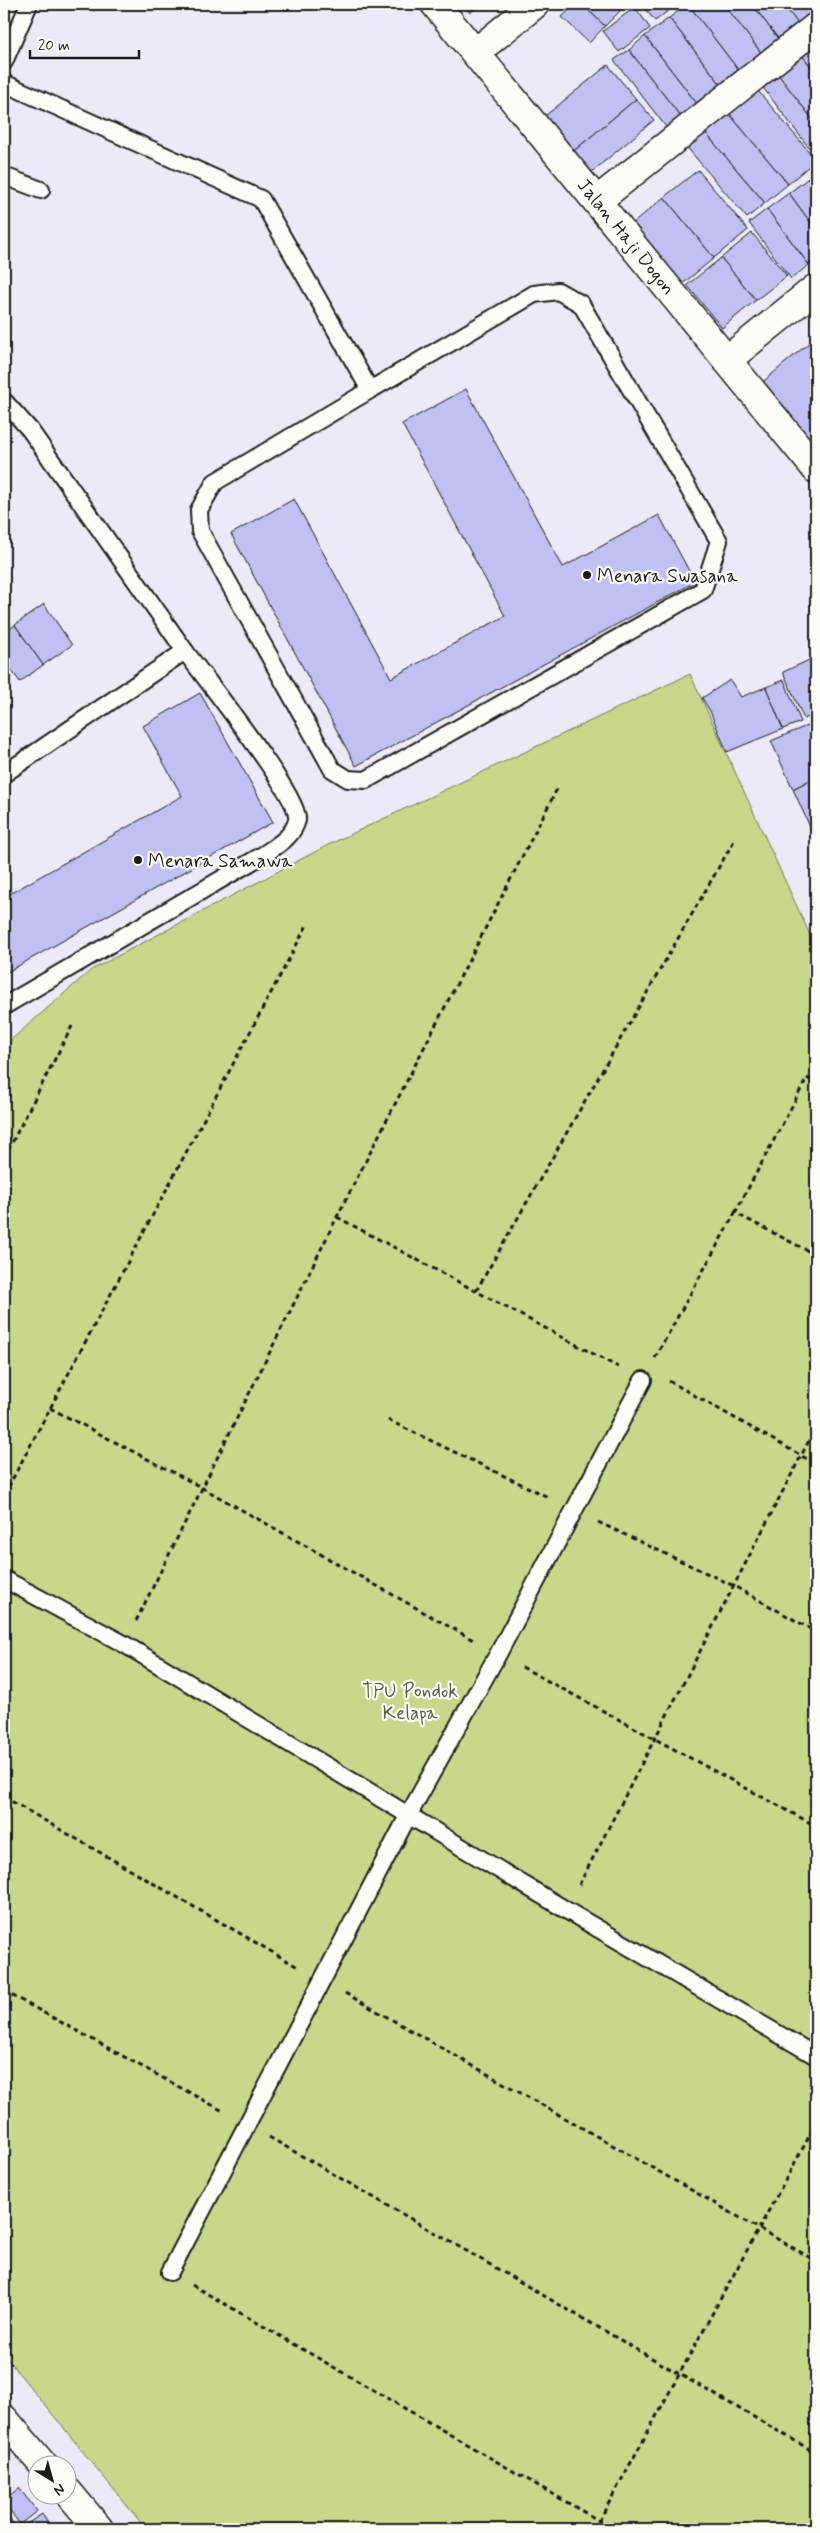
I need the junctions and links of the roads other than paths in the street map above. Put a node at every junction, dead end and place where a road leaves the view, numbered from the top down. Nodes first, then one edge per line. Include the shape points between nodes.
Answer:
1 (29, 4) edge
2 (435, 4) edge
3 (535, 4) edge
4 (816, 27) edge
5 (476, 52) junction
6 (5, 54) edge
7 (4, 83) edge
8 (4, 176) edge
9 (41, 190) dead end
10 (598, 200) junction
11 (816, 288) edge
12 (727, 360) junction
13 (370, 390) junction
14 (4, 401) edge
15 (816, 469) edge
16 (185, 651) junction
17 (4, 774) edge
18 (4, 1006) edge
19 (646, 1375) road end
20 (4, 1579) edge
21 (409, 1814) junction
22 (816, 2056) edge
23 (170, 2272) road end
24 (4, 2419) edge
25 (35, 2456) edge
26 (78, 2504) edge
27 (99, 2529) edge

1 - 6 lane
2 - 5 street, Jalan Haji Dogon
3 - 5 street
4 - 10 street
5 - 10 street, Jalan Haji Dogon
7 - 13 lane via 261,199
8 - 9 lane
10 - 12 street, Jalan Haji Dogon
11 - 12 street
12 - 15 street, Jalan Haji Dogon
13 - 13 lane via 534,294 558,291 581,304 719,541 703,590 366,780 348,779 332,769 200,531 199,510 215,482
14 - 16 lane via 30,430
16 - 17 lane
16 - 18 lane via 275,773 296,810 297,820 292,830 282,842 263,855
19 - 21 lane
20 - 21 lane via 124,1644
21 - 22 lane
21 - 23 lane
24 - 25 street
26 - 27 street

